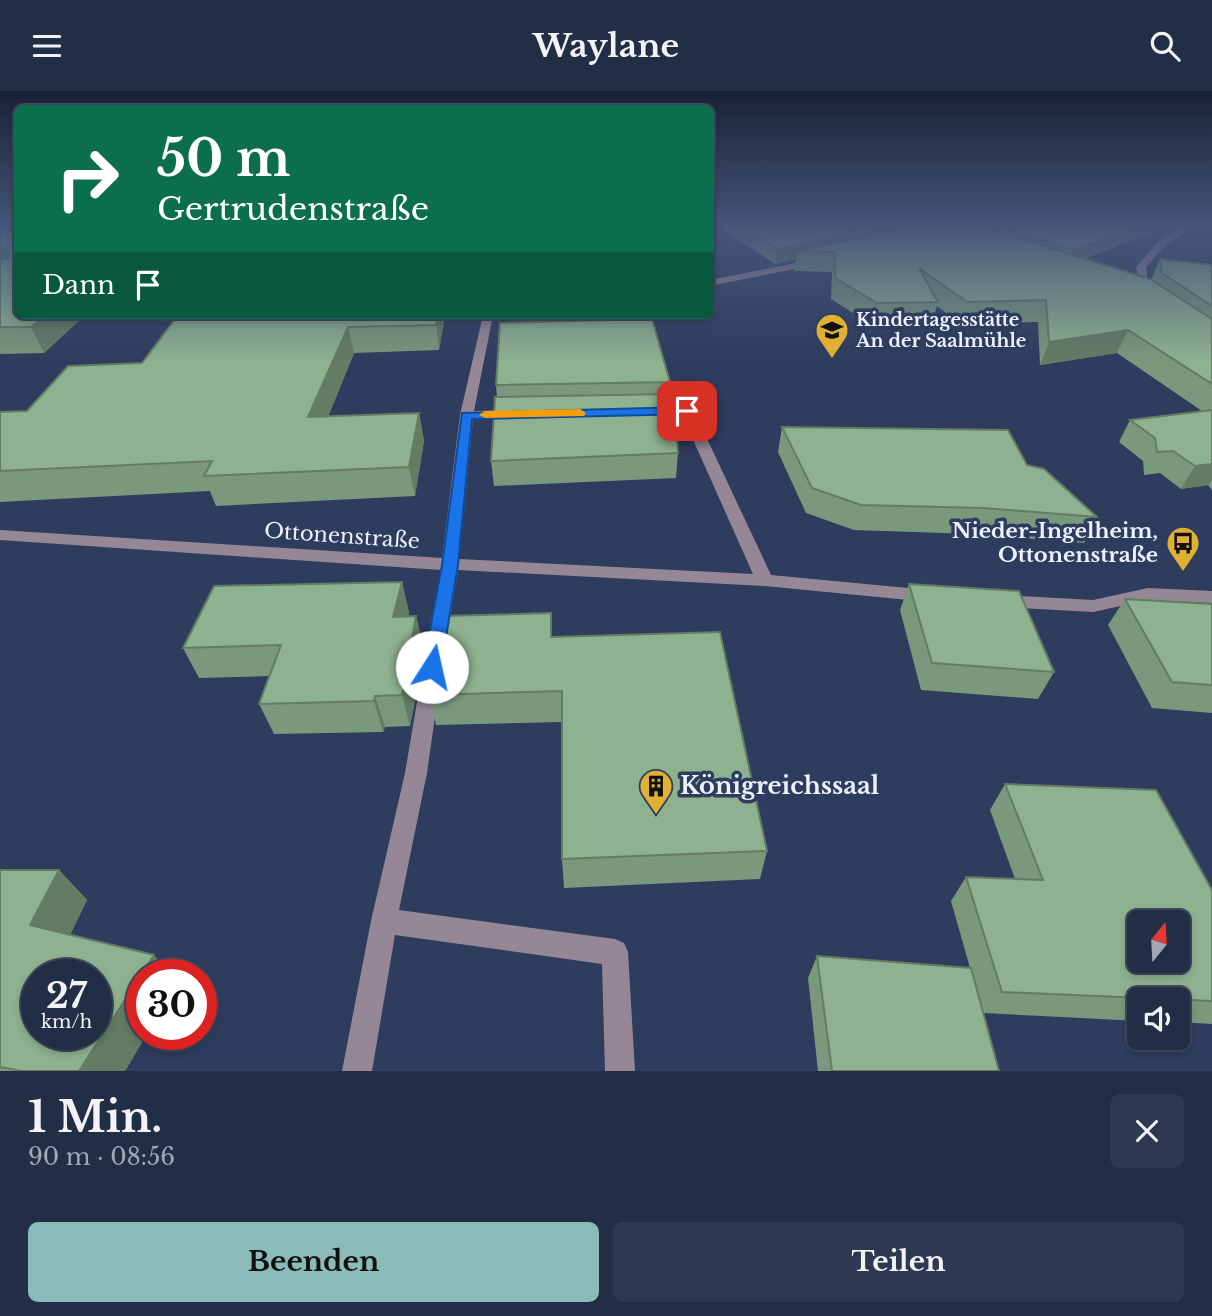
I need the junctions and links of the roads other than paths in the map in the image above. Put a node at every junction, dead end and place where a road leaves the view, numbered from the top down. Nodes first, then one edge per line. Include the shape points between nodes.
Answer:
1 (765, 272) edge
2 (1142, 272) edge
3 (714, 282) edge
4 (1133, 292) edge
5 (1145, 296) junction
6 (1156, 304) edge
7 (487, 319) edge
8 (632, 412) edge
9 (535, 414) edge
10 (467, 415) junction
11 (0, 535) edge
12 (450, 565) junction
13 (765, 580) junction
14 (944, 597) edge
15 (1212, 597) edge
16 (984, 600) edge
17 (432, 667) edge
18 (427, 702) edge
19 (384, 921) junction
20 (357, 1071) edge
21 (620, 1071) edge

1 - 3 street
2 - 5 street
4 - 5 street
5 - 6 street
7 - 10 street
8 - 13 street via 687,411
9 - 10 street
10 - 12 street
11 - 12 street, Ottonenstraße
12 - 13 street, Ottonenstraße
12 - 17 street
13 - 14 street, Ottonenstraße
15 - 16 street via 1148,594 1093,606
18 - 19 street
19 - 20 street
19 - 21 street via 615,952

